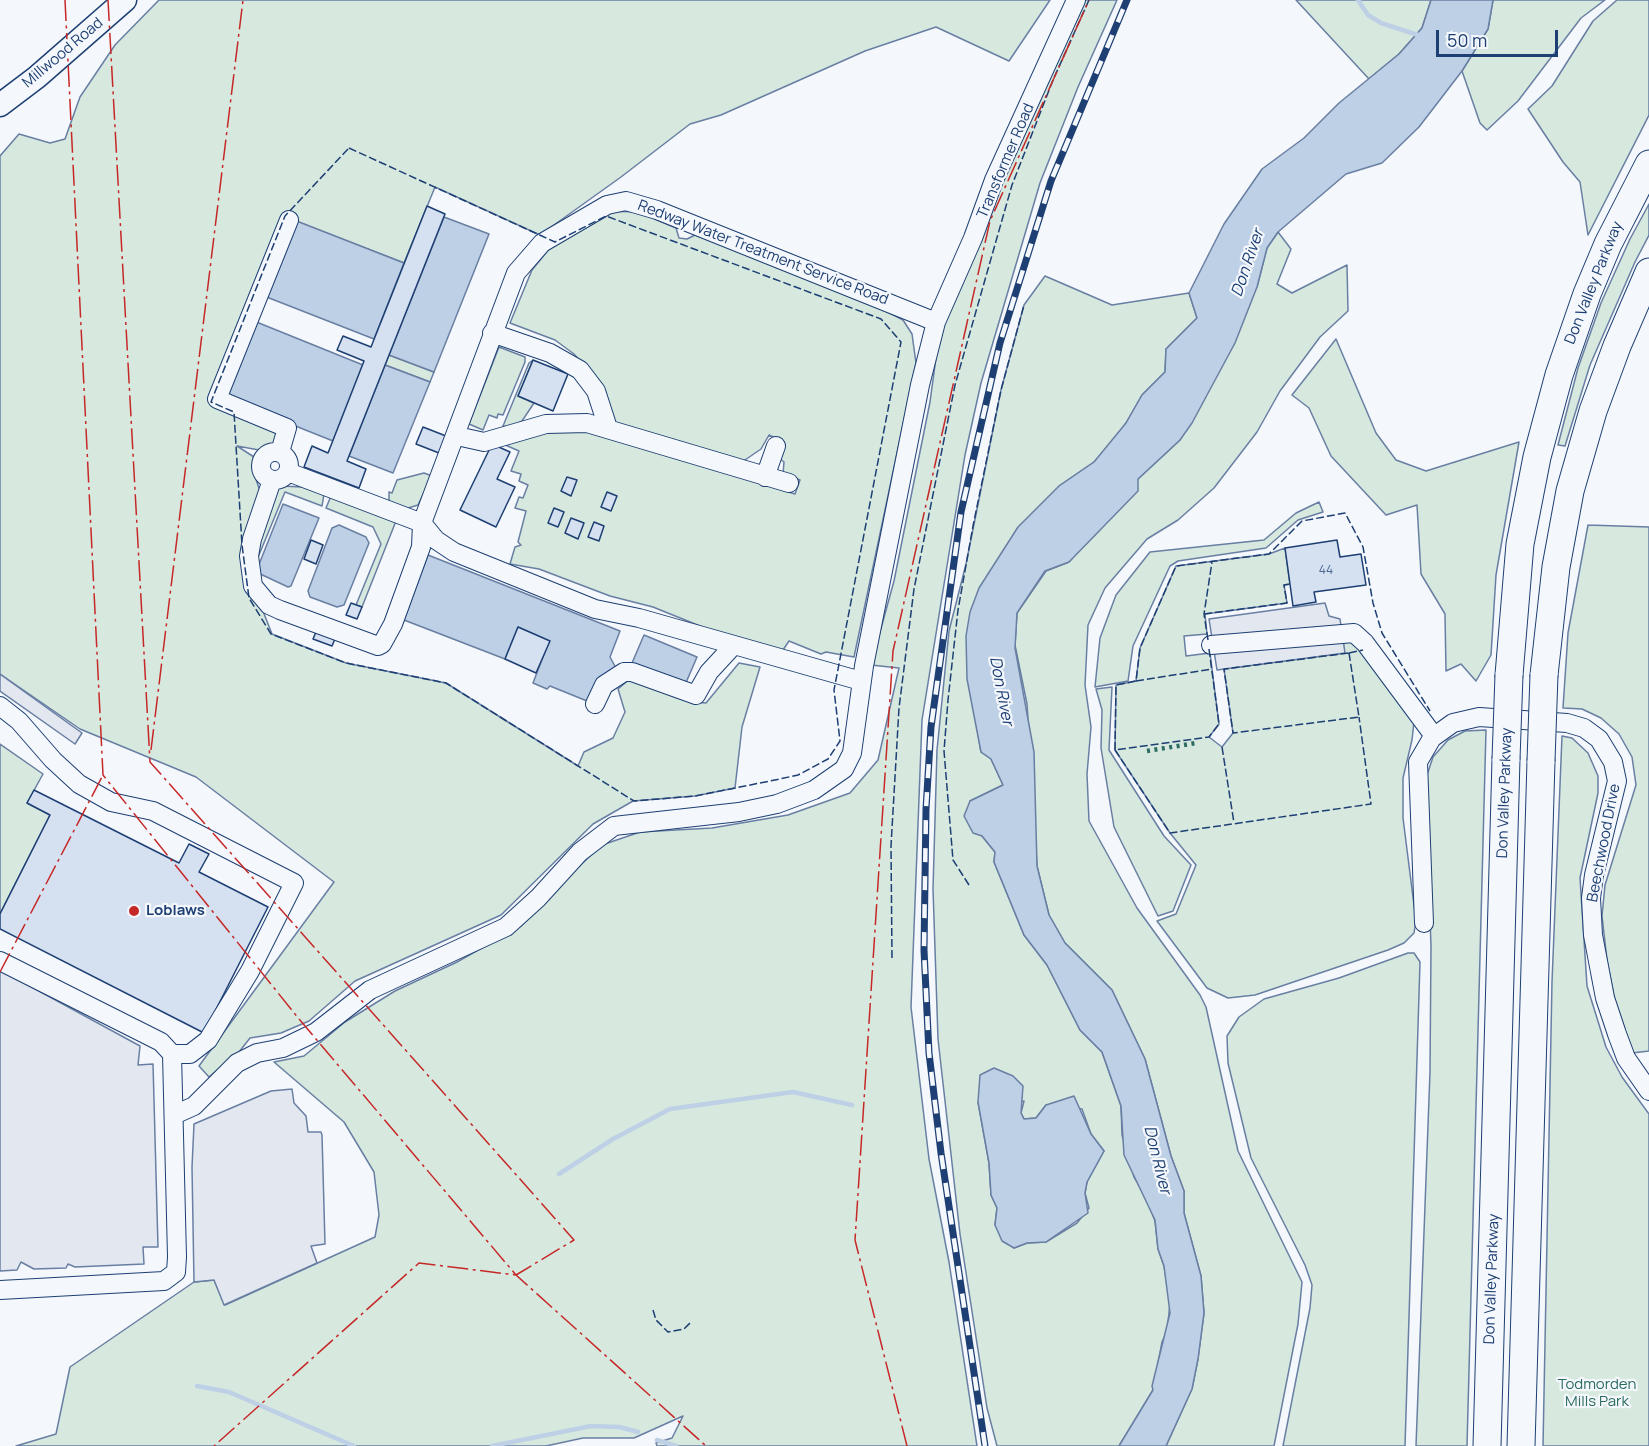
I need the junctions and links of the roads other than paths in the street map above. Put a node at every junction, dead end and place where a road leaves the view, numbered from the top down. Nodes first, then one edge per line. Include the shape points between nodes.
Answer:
1 (125, 0) edge
2 (1076, 0) edge
3 (37, 78) junction
4 (0, 83) edge
5 (0, 105) edge
6 (1649, 164) edge
7 (289, 220) dead end
8 (1649, 272) edge
9 (936, 322) junction
10 (492, 333) junction
11 (608, 428) junction
12 (457, 436) junction
13 (776, 446) dead end
14 (280, 452) junction
15 (280, 476) junction
16 (765, 477) junction
17 (789, 483) dead end
18 (422, 523) junction
19 (1211, 645) dead end
20 (733, 646) junction
21 (861, 681) junction
22 (595, 704) dead end
23 (0, 706) edge
24 (1434, 736) junction
25 (1424, 923) dead end
26 (0, 960) edge
27 (172, 1054) junction
28 (1649, 1091) edge
29 (174, 1115) junction
30 (0, 1290) edge
31 (1487, 1446) edge
32 (1521, 1446) edge

1 - 3 main road, Millwood Road
2 - 9 street, Transformer Road via 994,180
3 - 4 main road
3 - 5 main road, Millwood Road
6 - 31 highway, Don Valley Parkway, bridge via 1591,284 1559,375 1520,544 1509,675
7 - 14 street via 218,399 287,428
8 - 32 highway, bridge via 1593,411 1570,491 1556,567 1544,675
9 - 10 street, Redway Water Treatment Service Road via 664,212 626,201 603,207 535,248 512,281
9 - 21 street
10 - 11 street via 555,355 580,370 596,391
10 - 12 street, Redway Water Treatment Service Road
11 - 12 street via 562,422 484,442
11 - 16 street
12 - 18 street, Redway Water Treatment Service Road
13 - 16 street
14 - 15 street via 287,458
14 - 15 street via 270,452 261,462 262,471
15 - 18 street
15 - 18 street, Redway Water Treatment Service Road via 252,539 249,556 253,586 275,608 378,645 386,641 421,547
16 - 17 street
18 - 20 street via 436,540 454,552 594,609
19 - 24 street via 1354,633
20 - 21 street
20 - 22 street via 708,672 696,695 624,672 604,685
21 - 29 street via 849,763 814,790 777,804 739,812 614,826 580,852 506,927 370,990 316,1032 237,1063 194,1106
23 - 27 street via 79,784 111,802 153,811 294,883 250,971 208,1040 190,1054
24 - 25 street, Beechwood Drive via 1418,762
24 - 28 street, Beechwood Drive via 1453,723 1479,717 1567,723 1599,739 1613,762 1617,781 1591,898 1593,936 1605,998 1617,1034 1626,1058
26 - 27 street via 161,1042
27 - 29 street
29 - 30 street via 176,1272 164,1281

